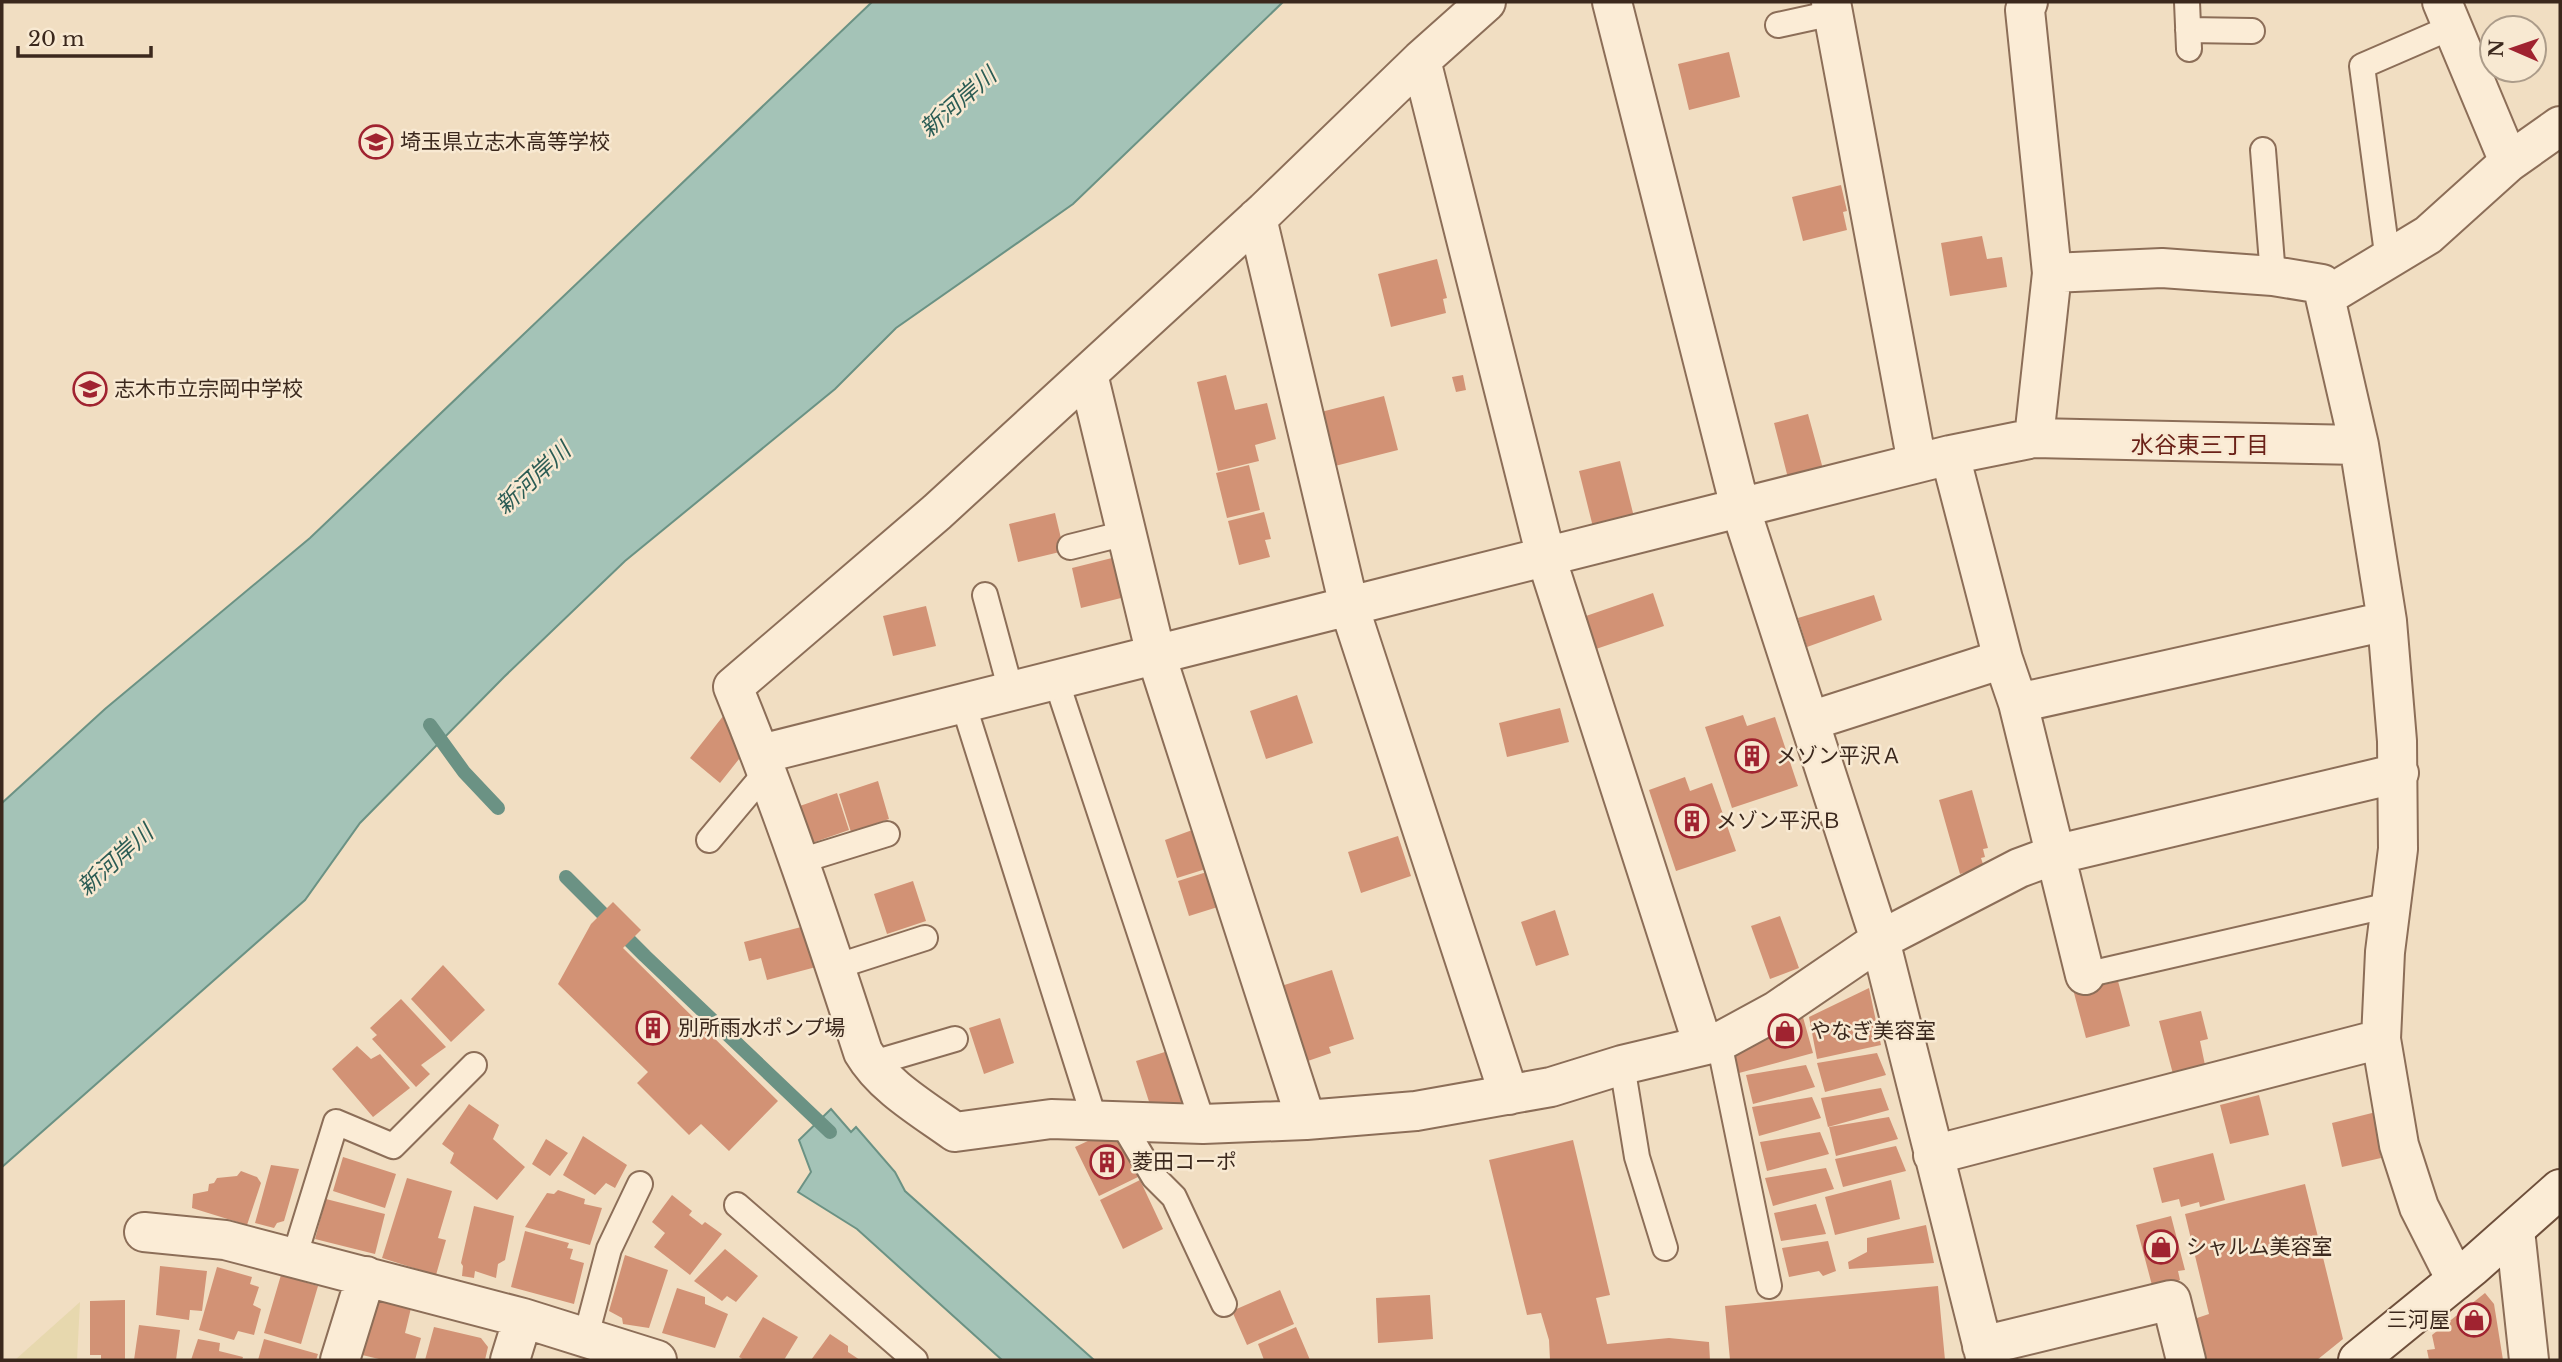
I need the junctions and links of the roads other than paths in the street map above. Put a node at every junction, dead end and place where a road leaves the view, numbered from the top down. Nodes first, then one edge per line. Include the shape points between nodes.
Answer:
1 (1486, 2) edge
2 (1612, 2) edge
3 (2028, 2) edge
4 (2187, 2) edge
5 (1832, 7) edge
6 (2447, 15) edge
7 (1778, 25) dead end
8 (2252, 31) dead end
9 (1421, 60) junction
10 (2560, 126) edge
11 (2263, 150) dead end
12 (2508, 162) junction
13 (1257, 218) junction
14 (2388, 261) junction
15 (2052, 273) junction
16 (2273, 276) junction
17 (2327, 296) junction
18 (1088, 374) junction
19 (2034, 438) junction
20 (2359, 445) junction
21 (1933, 459) junction
22 (1740, 507) junction
23 (1126, 533) junction
24 (1070, 547) dead end
25 (1546, 557) junction
26 (985, 595) dead end
27 (1349, 606) junction
28 (2386, 621) junction
29 (1156, 655) junction
30 (2003, 659) junction
31 (1056, 680) junction
32 (1011, 691) junction
33 (963, 703) junction
34 (2018, 703) junction
35 (1810, 721) junction
36 (764, 763) junction
37 (2399, 773) junction
38 (887, 834) dead end
39 (709, 840) dead end
40 (2054, 855) junction
41 (800, 861) junction
42 (2390, 905) junction
43 (925, 938) dead end
44 (1880, 940) junction
45 (835, 967) junction
46 (2085, 975) joint
47 (956, 1038) dead end
48 (2381, 1039) junction
49 (1711, 1044) junction
50 (870, 1064) junction
51 (1622, 1065) junction
52 (474, 1066) dead end
53 (1508, 1095) junction
54 (1306, 1120) junction
55 (1109, 1122) junction
56 (1203, 1124) junction
57 (1933, 1155) junction
58 (640, 1184) dead end
59 (2560, 1189) edge
60 (737, 1205) dead end
61 (2515, 1230) junction
62 (144, 1232) dead end
63 (1665, 1248) dead end
64 (294, 1258) junction
65 (366, 1276) junction
66 (2455, 1280) junction
67 (1769, 1286) dead end
68 (1224, 1304) dead end
69 (523, 1318) junction
70 (586, 1336) junction
71 (1984, 1353) edge
72 (340, 1360) edge
73 (510, 1360) edge
74 (657, 1360) edge
75 (915, 1360) edge
76 (2186, 1360) edge
77 (2358, 1360) edge
78 (2529, 1360) edge

1 - 9 street
2 - 22 street
3 - 15 street via 2025,10
4 - 8 lane via 2188,40
5 - 7 lane
5 - 21 street
6 - 12 street
6 - 14 lane via 2362,66
9 - 13 street
9 - 25 street
10 - 12 street
11 - 16 lane
12 - 14 street via 2428,235
13 - 18 street
13 - 27 street
14 - 17 street
15 - 16 street via 2162,268
15 - 19 street
16 - 17 street via 2322,284
17 - 20 street
18 - 23 street
18 - 36 street via 937,512 733,687
19 - 20 street
19 - 21 street
20 - 28 street
21 - 22 street
21 - 30 street
22 - 25 street
22 - 35 street
23 - 24 lane
23 - 29 street
25 - 27 street
25 - 49 street
26 - 32 lane
27 - 29 street
27 - 53 street
28 - 34 street
28 - 37 street
29 - 31 street
29 - 54 street
30 - 34 street
30 - 35 street
31 - 32 street
31 - 56 lane
32 - 33 street
33 - 36 street
33 - 55 lane
34 - 40 street
35 - 44 street
36 - 39 lane
36 - 41 street
37 - 40 street
37 - 42 street via 2398,849
38 - 41 lane
40 - 44 street via 2019,868
40 - 46 street
41 - 45 street
42 - 46 lane
42 - 48 street
43 - 45 lane
44 - 49 street via 1776,1012
44 - 57 street
45 - 50 street
47 - 50 lane
48 - 57 street
48 - 66 street via 2399,1145 2419,1206
49 - 51 street
49 - 67 lane
50 - 55 street via 955,1132 1051,1119
51 - 53 street
51 - 63 lane via 1637,1157
52 - 64 lane via 393,1146 335,1122
53 - 54 street via 1416,1111
54 - 56 street
55 - 56 street
55 - 68 lane via 1174,1197
57 - 71 street
58 - 70 lane via 609,1249
59 - 61 street
60 - 75 lane
61 - 66 street
61 - 78 street
62 - 64 street via 225,1240
64 - 65 street
65 - 69 street
65 - 72 street
66 - 77 street
69 - 70 street
69 - 73 street
70 - 74 street
71 - 76 street via 2171,1300

